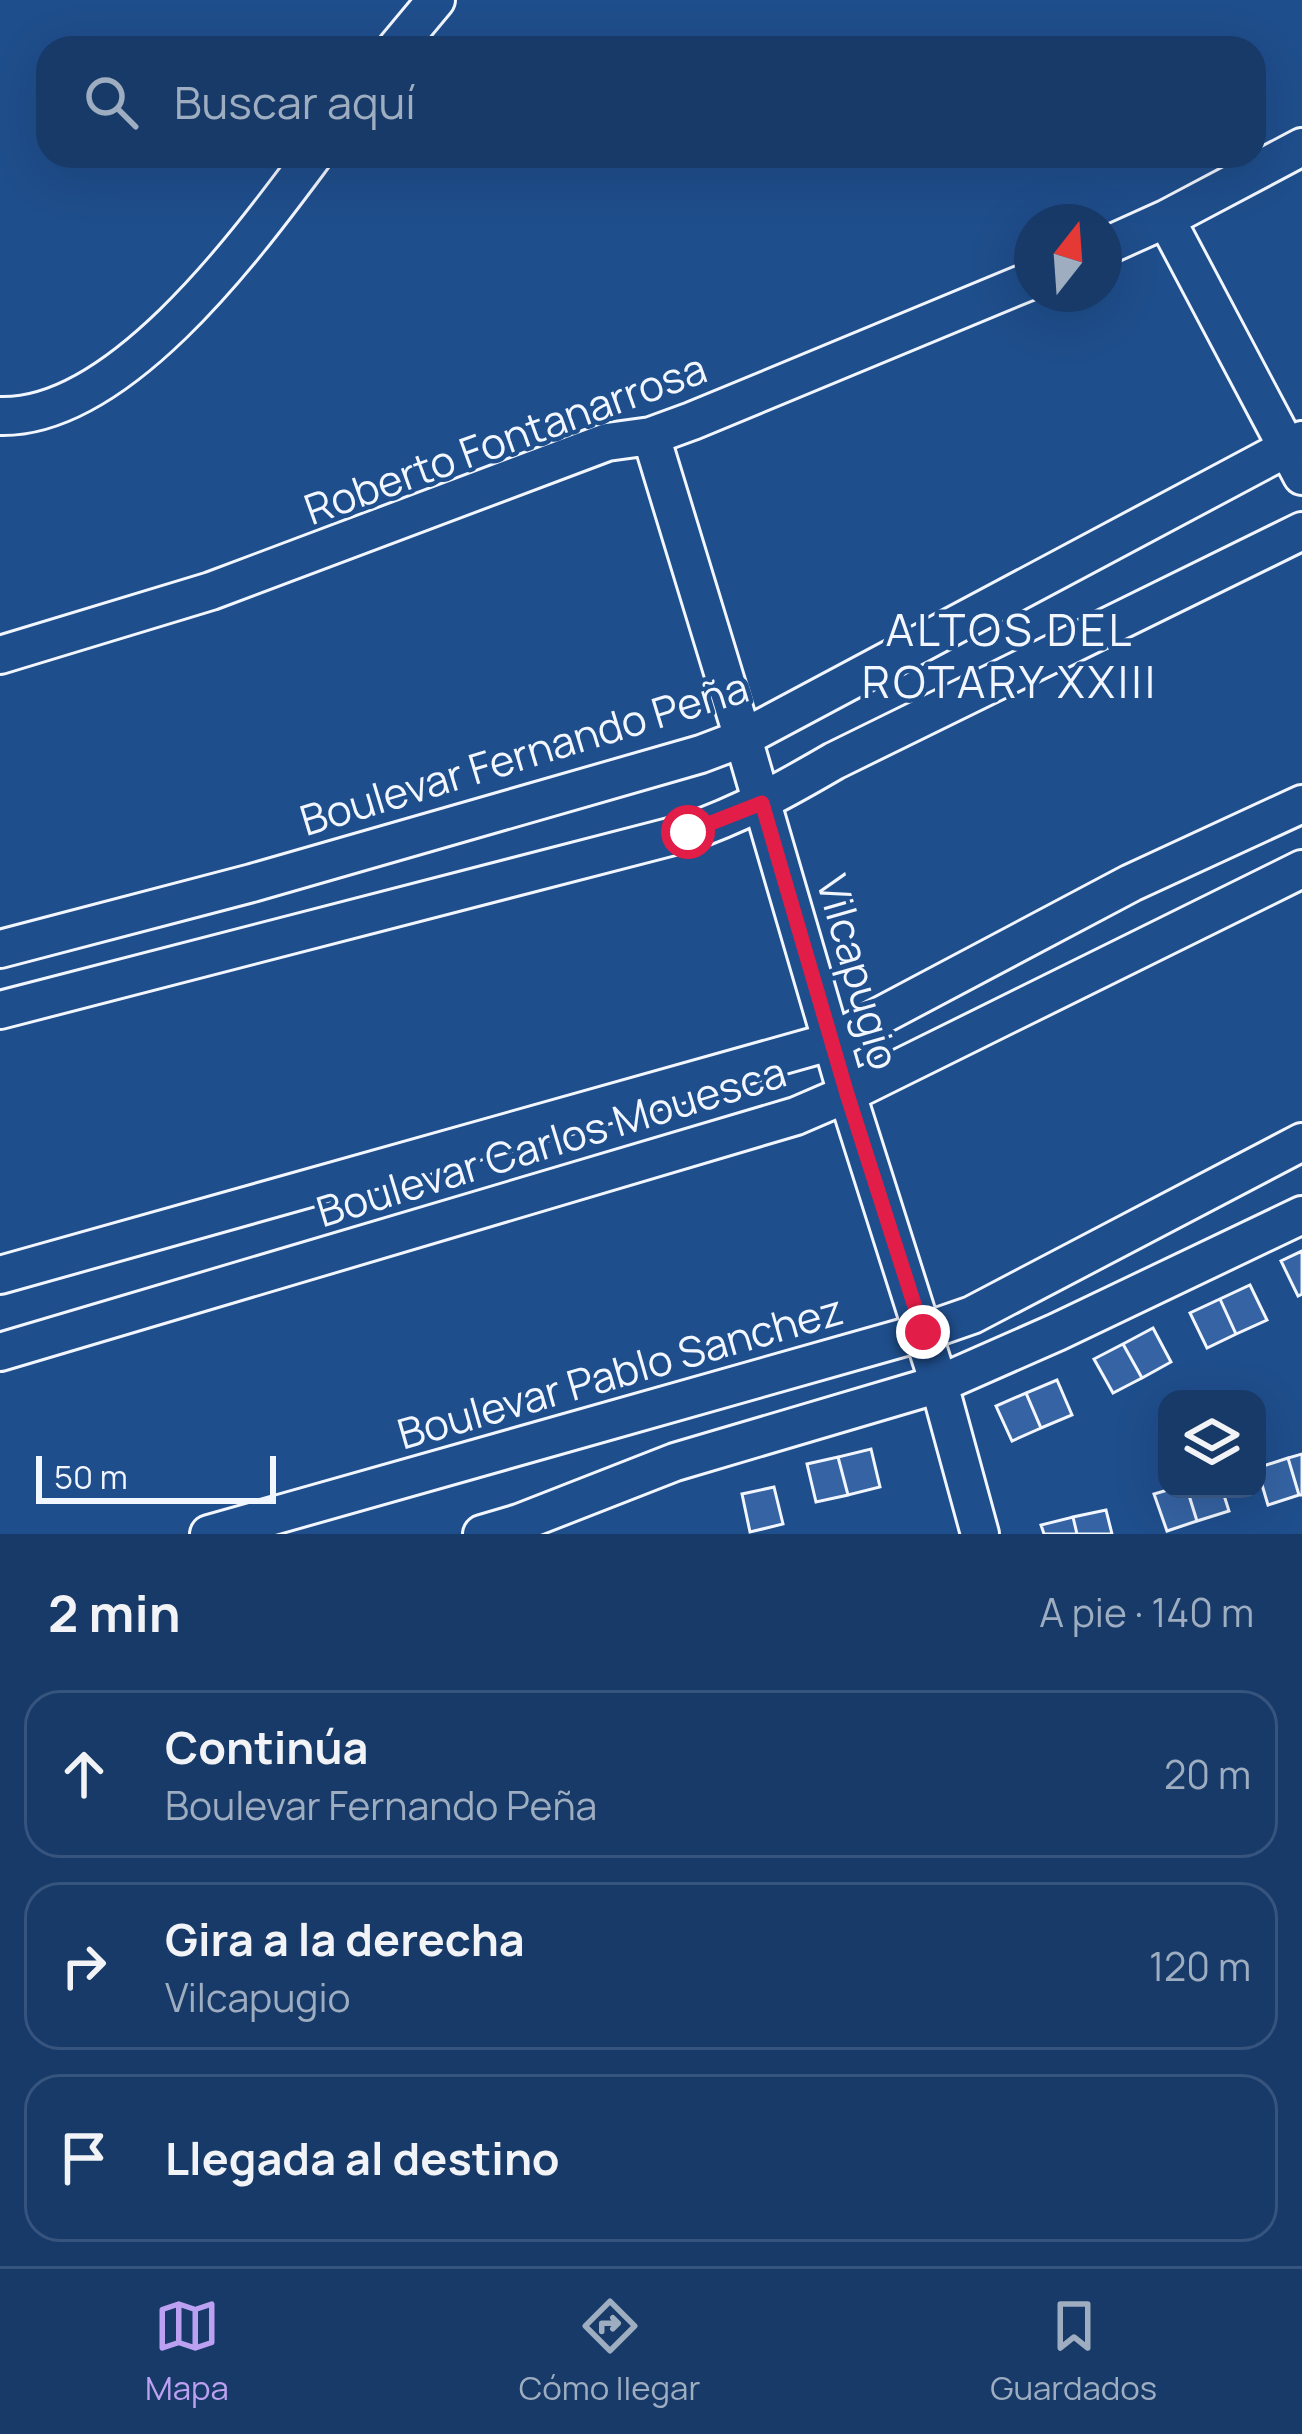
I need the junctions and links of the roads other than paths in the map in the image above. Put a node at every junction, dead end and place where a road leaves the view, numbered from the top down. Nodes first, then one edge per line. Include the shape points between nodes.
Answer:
1 (436, 0) edge
2 (406, 36) edge
3 (1302, 147) edge
4 (1266, 166) edge
5 (304, 168) edge
6 (1262, 168) edge
7 (1166, 219) junction
8 (1122, 239) edge
9 (1014, 287) edge
10 (0, 416) edge
11 (651, 436) junction
12 (1297, 455) edge
13 (1302, 531) edge
14 (0, 655) edge
15 (743, 738) junction
16 (762, 803) junction
17 (1302, 804) edge
18 (1302, 869) edge
19 (0, 949) edge
20 (0, 1010) edge
21 (832, 1041) junction
22 (847, 1094) junction
23 (1302, 1142) edge
24 (1302, 1215) edge
25 (0, 1275) edge
26 (923, 1332) junction
27 (0, 1352) edge
28 (939, 1384) junction
29 (209, 1534) edge
30 (482, 1534) edge
31 (980, 1534) edge

1 - 2 street
3 - 4 street
5 - 10 street via 197,299 137,355 65,403
6 - 7 street
7 - 8 street
7 - 12 street
9 - 11 street, Roberto Fontanarrosa
11 - 14 street, Roberto Fontanarrosa via 607,442 230,584
11 - 15 street, Vilcapugio
12 - 15 street, Boulevar Fernando Peña
13 - 16 street
15 - 16 street, Vilcapugio
15 - 19 street, Boulevar Fernando Peña
16 - 20 street via 688,832
16 - 21 street, Vilcapugio
17 - 21 street, Boulevar Carlos Mouesca via 1131,883
18 - 22 street, Boulevar Carlos Mouesca
21 - 22 street, Vilcapugio
21 - 25 street, Boulevar Carlos Mouesca
22 - 26 street, Vilcapugio
22 - 27 street, Boulevar Carlos Mouesca via 796,1116
23 - 26 street, Boulevar Pablo Sanchez via 971,1315
24 - 28 street
26 - 28 street, Vilcapugio
26 - 29 street, Boulevar Pablo Sanchez
28 - 30 street via 675,1462
28 - 31 street, Vilcapugio

